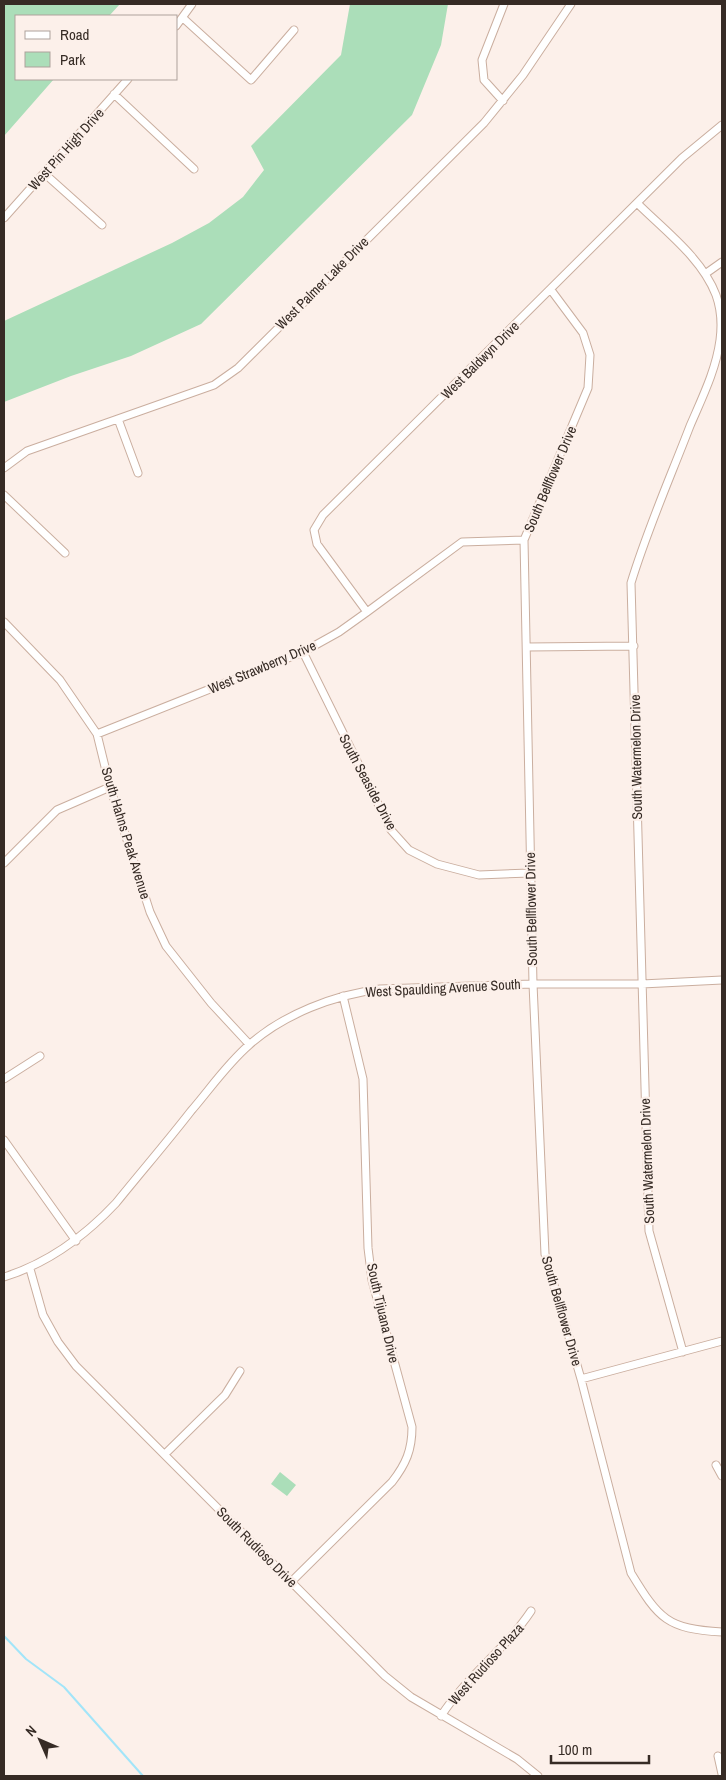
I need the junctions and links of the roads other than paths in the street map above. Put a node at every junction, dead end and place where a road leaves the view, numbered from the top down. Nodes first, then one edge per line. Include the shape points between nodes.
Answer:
1 (192, 4) edge
2 (504, 4) edge
3 (571, 4) edge
4 (183, 18) junction
5 (178, 24) edge
6 (294, 30) dead end
7 (127, 80) edge
8 (114, 94) junction
9 (503, 102) junction
10 (722, 125) edge
11 (194, 170) dead end
12 (44, 174) junction
13 (637, 203) junction
14 (4, 218) edge
15 (102, 225) dead end
16 (722, 262) edge
17 (705, 274) junction
18 (551, 290) junction
19 (118, 419) junction
20 (4, 468) edge
21 (138, 473) dead end
22 (4, 495) edge
23 (524, 540) junction
24 (65, 553) dead end
25 (368, 612) junction
26 (4, 622) edge
27 (634, 646) junction
28 (527, 648) junction
29 (303, 652) junction
30 (97, 734) junction
31 (110, 787) junction
32 (4, 863) edge
33 (530, 873) junction
34 (722, 980) edge
35 (533, 984) junction
36 (642, 984) junction
37 (343, 996) junction
38 (249, 1044) junction
39 (40, 1056) dead end
40 (4, 1079) edge
41 (4, 1140) edge
42 (76, 1240) junction
43 (30, 1269) junction
44 (4, 1277) edge
45 (722, 1341) edge
46 (683, 1352) junction
47 (240, 1371) dead end
48 (581, 1378) junction
49 (165, 1454) junction
50 (716, 1465) dead end
51 (722, 1476) edge
52 (291, 1582) junction
53 (531, 1611) dead end
54 (722, 1632) edge
55 (441, 1716) junction
56 (718, 1756) dead end
57 (722, 1774) edge
58 (538, 1776) edge

1 - 4 street
2 - 9 street via 482,60 484,80
3 - 9 street, West Palmer Lake Drive
4 - 5 street
4 - 6 street via 250,80
7 - 8 street, West Pin High Drive
8 - 11 street
8 - 12 street, West Pin High Drive
9 - 19 street, West Palmer Lake Drive via 238,368 214,385
10 - 13 street, West Baldwyn Drive via 693,148
12 - 14 street, West Pin High Drive
12 - 15 street
13 - 17 street, South Watermelon Drive
13 - 18 street, West Baldwyn Drive
16 - 17 street
17 - 27 street, South Watermelon Drive via 720,309 719,346 713,370 631,583
18 - 23 street, South Bellflower Drive via 583,333 590,355 588,388
18 - 25 street, West Baldwyn Drive via 322,515 314,530 317,544
19 - 20 street, West Palmer Lake Drive via 27,451
19 - 21 street
22 - 24 street
23 - 25 street, West Strawberry Drive via 462,542
23 - 28 street, South Bellflower Drive
25 - 29 street, West Strawberry Drive
26 - 30 street, South Hahns Peak Avenue via 60,680
27 - 28 street
27 - 36 street, South Watermelon Drive
28 - 33 street, South Bellflower Drive
29 - 30 street, West Strawberry Drive
29 - 33 street, South Seaside Drive via 391,830 409,850 437,864 479,875
30 - 31 street, South Hahns Peak Avenue
31 - 32 street via 57,810
31 - 38 street, South Hahns Peak Avenue via 150,912 166,946
33 - 35 street, South Bellflower Drive
34 - 36 street, West Spaulding Avenue South
35 - 36 street, West Spaulding Avenue South
35 - 37 street, West Spaulding Avenue South via 380,989
35 - 48 street, South Bellflower Drive via 545,1254
36 - 46 street, South Watermelon Drive via 649,1231
37 - 38 street, West Spaulding Avenue South via 298,1013
37 - 52 street, South Tijuana Drive via 363,1079 368,1248 372,1280 412,1427 412,1441 405,1466 392,1482
38 - 42 street, West Spaulding Avenue South via 116,1202
39 - 40 street
41 - 42 street
42 - 43 street, West Spaulding Avenue South
43 - 44 street, West Spaulding Avenue South
43 - 49 street, South Rudioso Drive via 43,1315 58,1342 76,1366
45 - 46 street
46 - 48 street
47 - 49 street via 225,1396
48 - 54 street, South Bellflower Drive via 631,1573 648,1601 667,1621 692,1631
49 - 52 street, South Rudioso Drive
50 - 51 street
52 - 55 street, South Rudioso Drive via 385,1676
53 - 55 street, West Rudioso Plaza via 520,1627 456,1694
55 - 58 street, South Rudioso Drive via 517,1759
56 - 57 street

